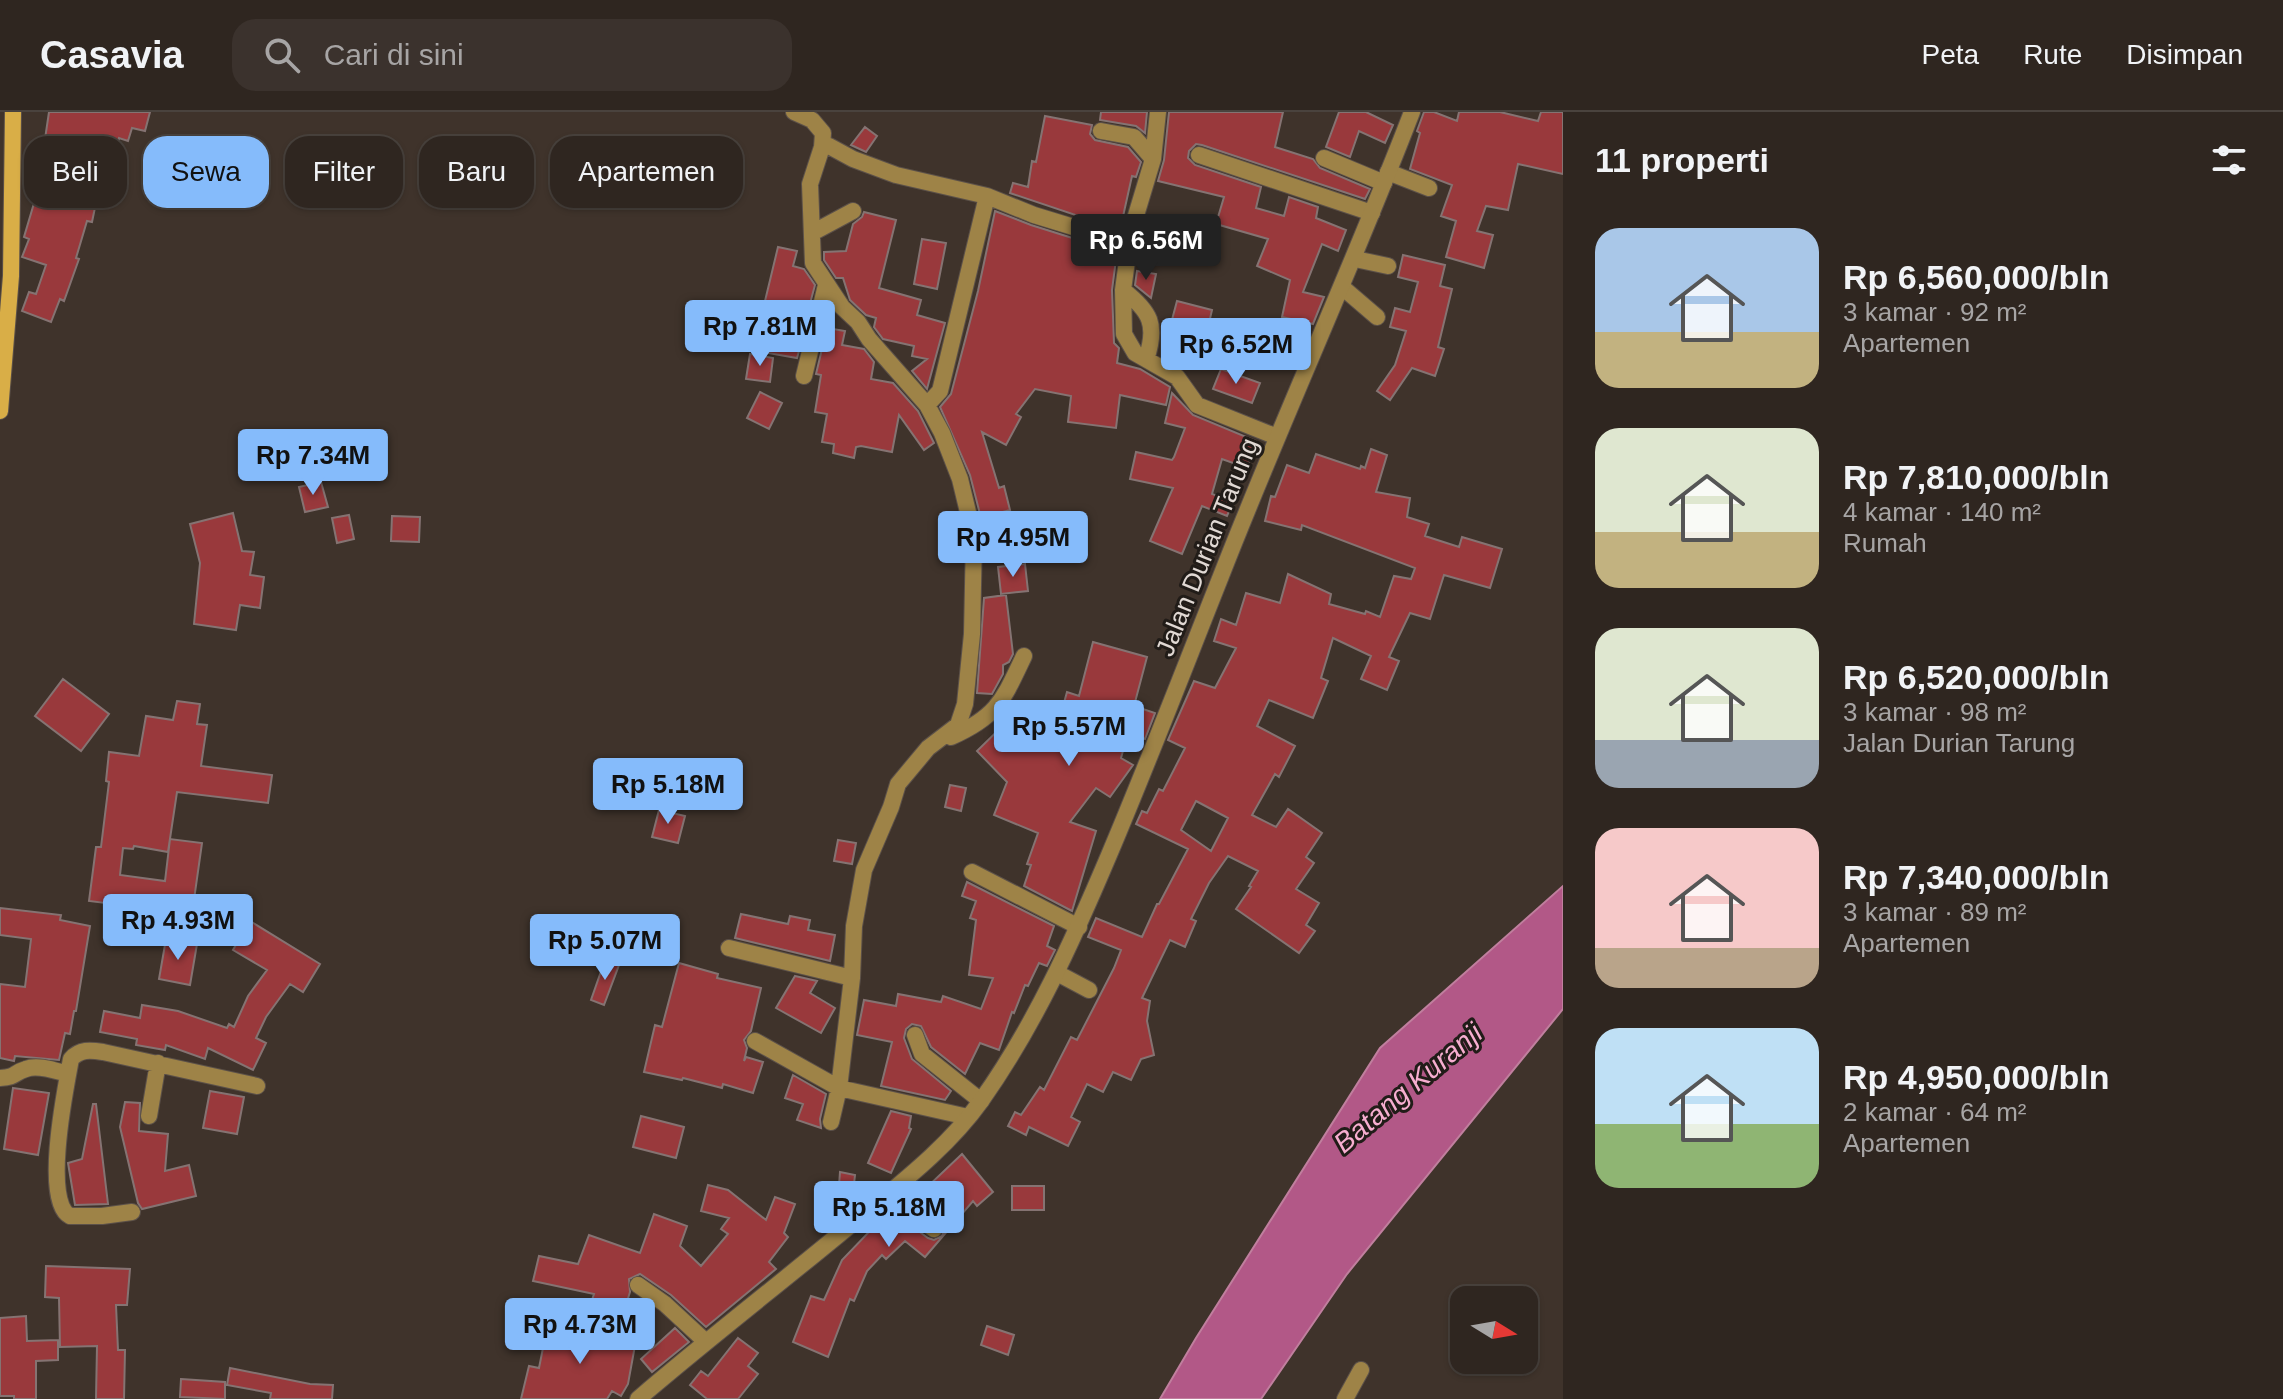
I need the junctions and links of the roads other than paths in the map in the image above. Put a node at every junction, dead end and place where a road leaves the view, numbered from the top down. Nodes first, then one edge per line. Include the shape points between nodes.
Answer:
1 (13, 112) edge
2 (794, 112) edge
3 (1158, 112) edge
4 (1412, 112) edge
5 (1101, 131) dead end
6 (822, 147) junction
7 (1199, 155) dead end
8 (1324, 158) dead end
9 (1153, 159) junction
10 (1386, 177) junction
11 (1429, 188) dead end
12 (987, 196) junction
13 (853, 211) dead end
14 (1372, 213) junction
15 (812, 233) junction
16 (1129, 244) junction
17 (1355, 259) junction
18 (1388, 266) dead end
19 (826, 285) junction
20 (1342, 287) junction
21 (1123, 290) junction
22 (1377, 317) dead end
23 (1146, 359) junction
24 (804, 376) dead end
25 (927, 405) junction
26 (0, 411) edge
27 (1277, 437) junction
28 (1024, 656) dead end
29 (928, 748) junction
30 (972, 872) dead end
31 (1079, 927) junction
32 (729, 948) dead end
33 (1057, 973) junction
34 (852, 978) junction
35 (1089, 990) dead end
36 (915, 1035) dead end
37 (755, 1041) dead end
38 (158, 1063) junction
39 (68, 1074) junction
40 (0, 1078) edge
41 (257, 1086) dead end
42 (839, 1088) junction
43 (981, 1101) junction
44 (149, 1116) dead end
45 (968, 1117) junction
46 (831, 1122) dead end
47 (887, 1195) junction
48 (132, 1212) dead end
49 (934, 1229) dead end
50 (638, 1285) dead end
51 (705, 1341) junction
52 (1361, 1370) dead end
53 (638, 1399) edge
54 (1345, 1399) edge

1 - 26 main road via 11,276
2 - 6 street via 812,120 823,133
3 - 9 street
4 - 10 street, Jalan Durian Tarung
5 - 9 street via 1134,137
6 - 12 street via 896,175
6 - 15 street via 810,184
7 - 14 street
8 - 10 street
9 - 16 street
10 - 11 street
10 - 14 street, Jalan Durian Tarung
12 - 16 street
12 - 25 street via 940,391
13 - 15 street
14 - 17 street, Jalan Durian Tarung
15 - 19 street via 813,263
16 - 21 street
17 - 18 street
17 - 20 street, Jalan Durian Tarung
19 - 24 street
19 - 25 street
20 - 22 street
20 - 27 street, Jalan Durian Tarung
21 - 23 street via 1124,334 1135,353
21 - 23 street via 1149,316
23 - 27 street via 1177,377 1197,405
25 - 29 street via 960,479 974,537 965,704 958,725
27 - 31 street, Jalan Durian Tarung
28 - 29 street via 989,716
29 - 34 street via 898,784 864,870
30 - 31 street
31 - 33 street, Jalan Durian Tarung
32 - 34 street
33 - 35 street
33 - 43 street, Jalan Durian Tarung
34 - 42 street
36 - 43 street via 922,1054
37 - 42 street
38 - 39 street via 89,1050 75,1054
38 - 41 street
38 - 44 street
39 - 40 street via 41,1068
39 - 48 street via 57,1148 61,1208 70,1216
42 - 45 street
42 - 46 street
43 - 45 street, Jalan Durian Tarung
45 - 47 street, Jalan Durian Tarung
47 - 49 street
47 - 51 street, Jalan Durian Tarung
50 - 51 street
51 - 53 street, Jalan Durian Tarung
52 - 54 street

